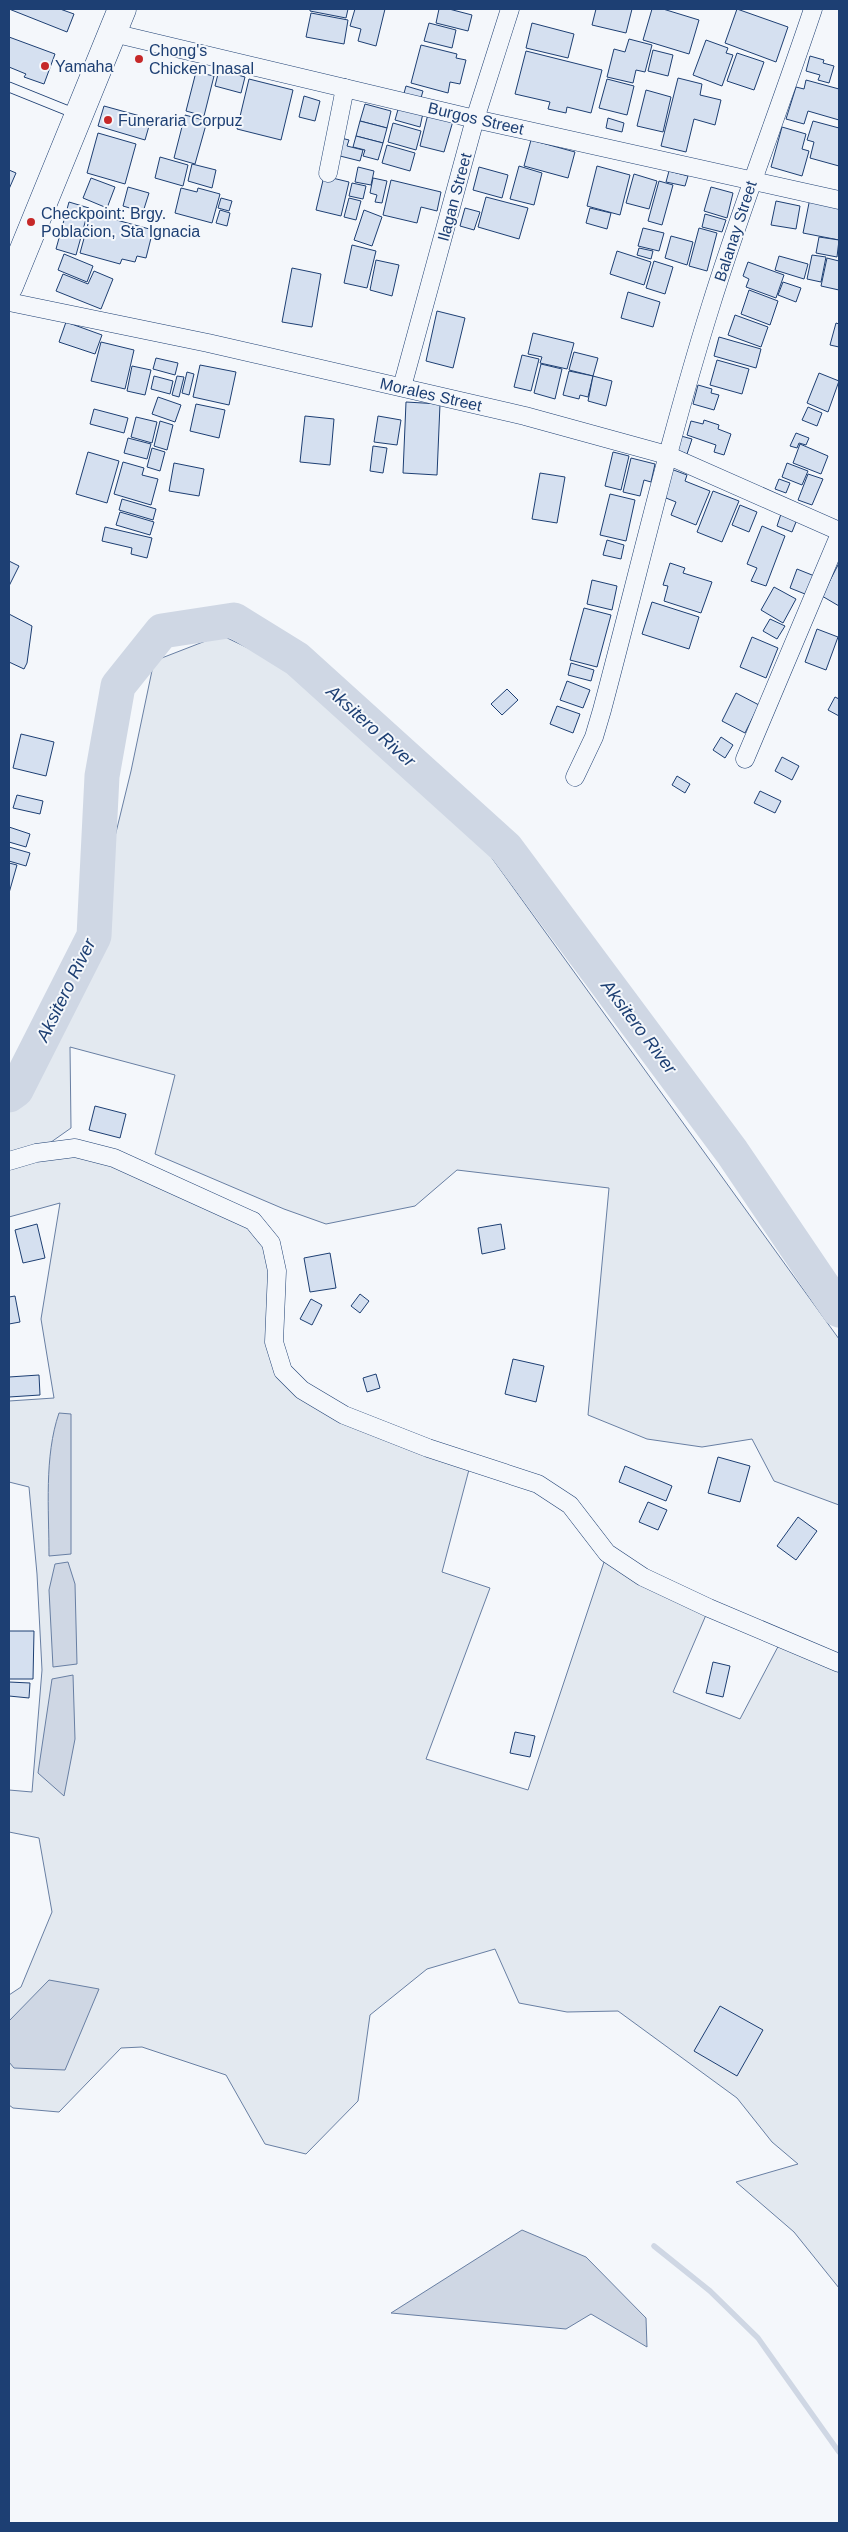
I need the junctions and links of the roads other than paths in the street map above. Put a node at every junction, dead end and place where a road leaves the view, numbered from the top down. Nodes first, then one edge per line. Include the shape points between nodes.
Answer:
1 (510, 9) edge
2 (813, 9) edge
3 (118, 21) edge
4 (9, 86) edge
5 (345, 88) junction
6 (79, 115) junction
7 (475, 119) junction
8 (328, 173) dead end
9 (752, 182) junction
10 (839, 200) edge
11 (9, 287) edge
12 (402, 387) junction
13 (667, 455) junction
14 (839, 531) edge
15 (839, 536) edge
16 (745, 759) dead end
17 (575, 777) dead end
18 (9, 1161) edge
19 (839, 1663) edge

1 - 7 street, Ilagan Street
2 - 9 street, Balanay Street
3 - 5 street, Burgos Street
3 - 6 highway
4 - 6 lane
5 - 7 street, Burgos Street
5 - 8 street
6 - 11 highway
7 - 9 street, Burgos Street
7 - 12 street, Ilagan Street
9 - 10 street, Burgos Street
9 - 13 street, Balanay Street via 711,304
11 - 12 street, Morales Street
12 - 13 street, Morales Street
13 - 14 street, Morales Street
13 - 17 street, Balanay Street via 602,710 594,737
15 - 16 street
18 - 19 street via 36,1153 75,1148 114,1158 253,1221 271,1243 278,1271 274,1342 283,1371 302,1390 352,1418 428,1448 538,1484 570,1505 607,1553 643,1576

